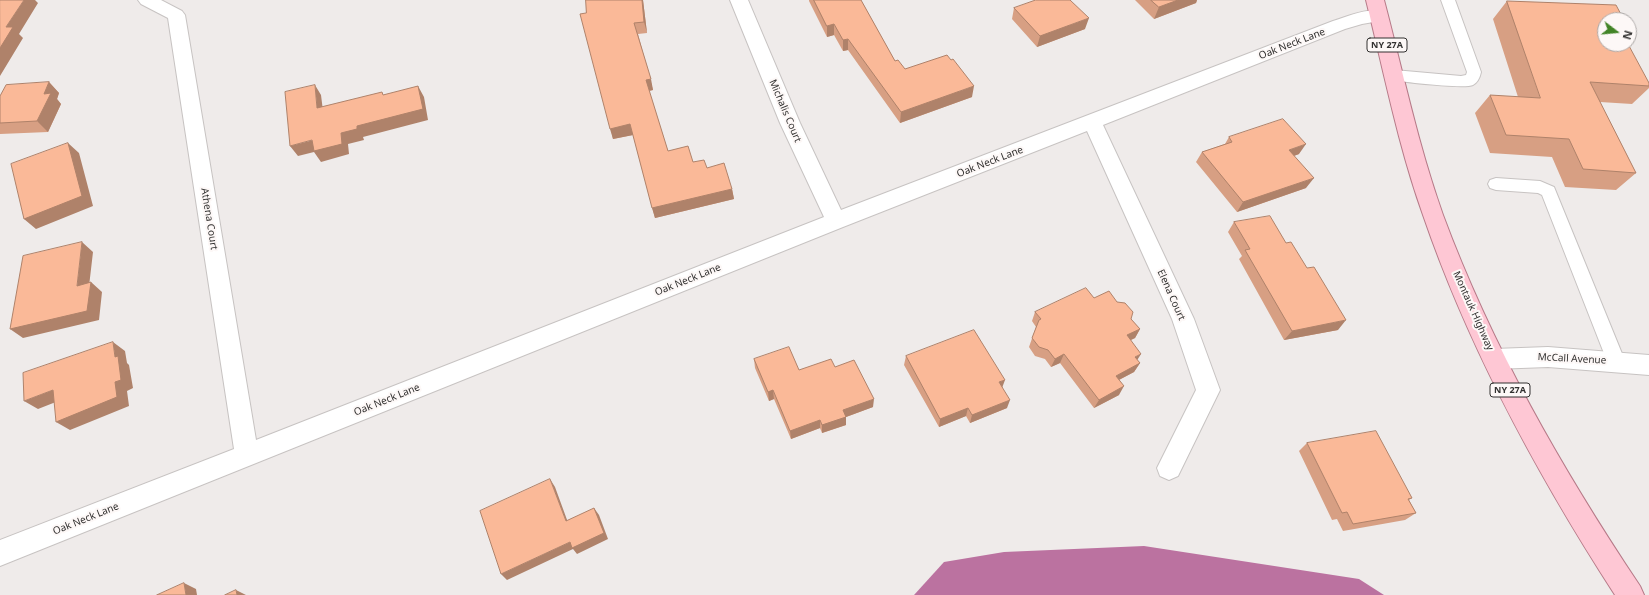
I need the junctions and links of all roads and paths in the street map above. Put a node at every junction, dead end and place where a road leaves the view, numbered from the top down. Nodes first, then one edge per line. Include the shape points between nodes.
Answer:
1 (147, 0) edge
2 (739, 0) edge
3 (1448, 0) edge
4 (1377, 8) edge
5 (1394, 75) junction
6 (1092, 122) junction
7 (1496, 184) dead end
8 (836, 221) junction
9 (1494, 359) junction
10 (1616, 361) junction
11 (1649, 365) edge
12 (247, 456) junction
13 (1169, 468) dead end
14 (0, 553) edge
15 (1631, 595) edge

1 - 12 street, Athena Court via 176,15
2 - 8 street, Michalis Court via 790,123
3 - 5 lane via 1474,77 1468,81 1461,81
4 - 5 main road, Montauk Highway / NY 27A
4 - 6 street, Oak Neck Lane via 1361,18
5 - 9 main road, Montauk Highway / NY 27A via 1418,170 1433,214
6 - 8 street, Oak Neck Lane
6 - 13 street, Elena Court via 1183,319 1208,390
7 - 10 lane via 1540,187 1548,191
8 - 12 street, Oak Neck Lane
9 - 10 street, McCall Avenue via 1548,357
9 - 15 main road, Montauk Highway / NY 27A via 1582,518
10 - 11 street, McCall Avenue
12 - 14 street, Oak Neck Lane

